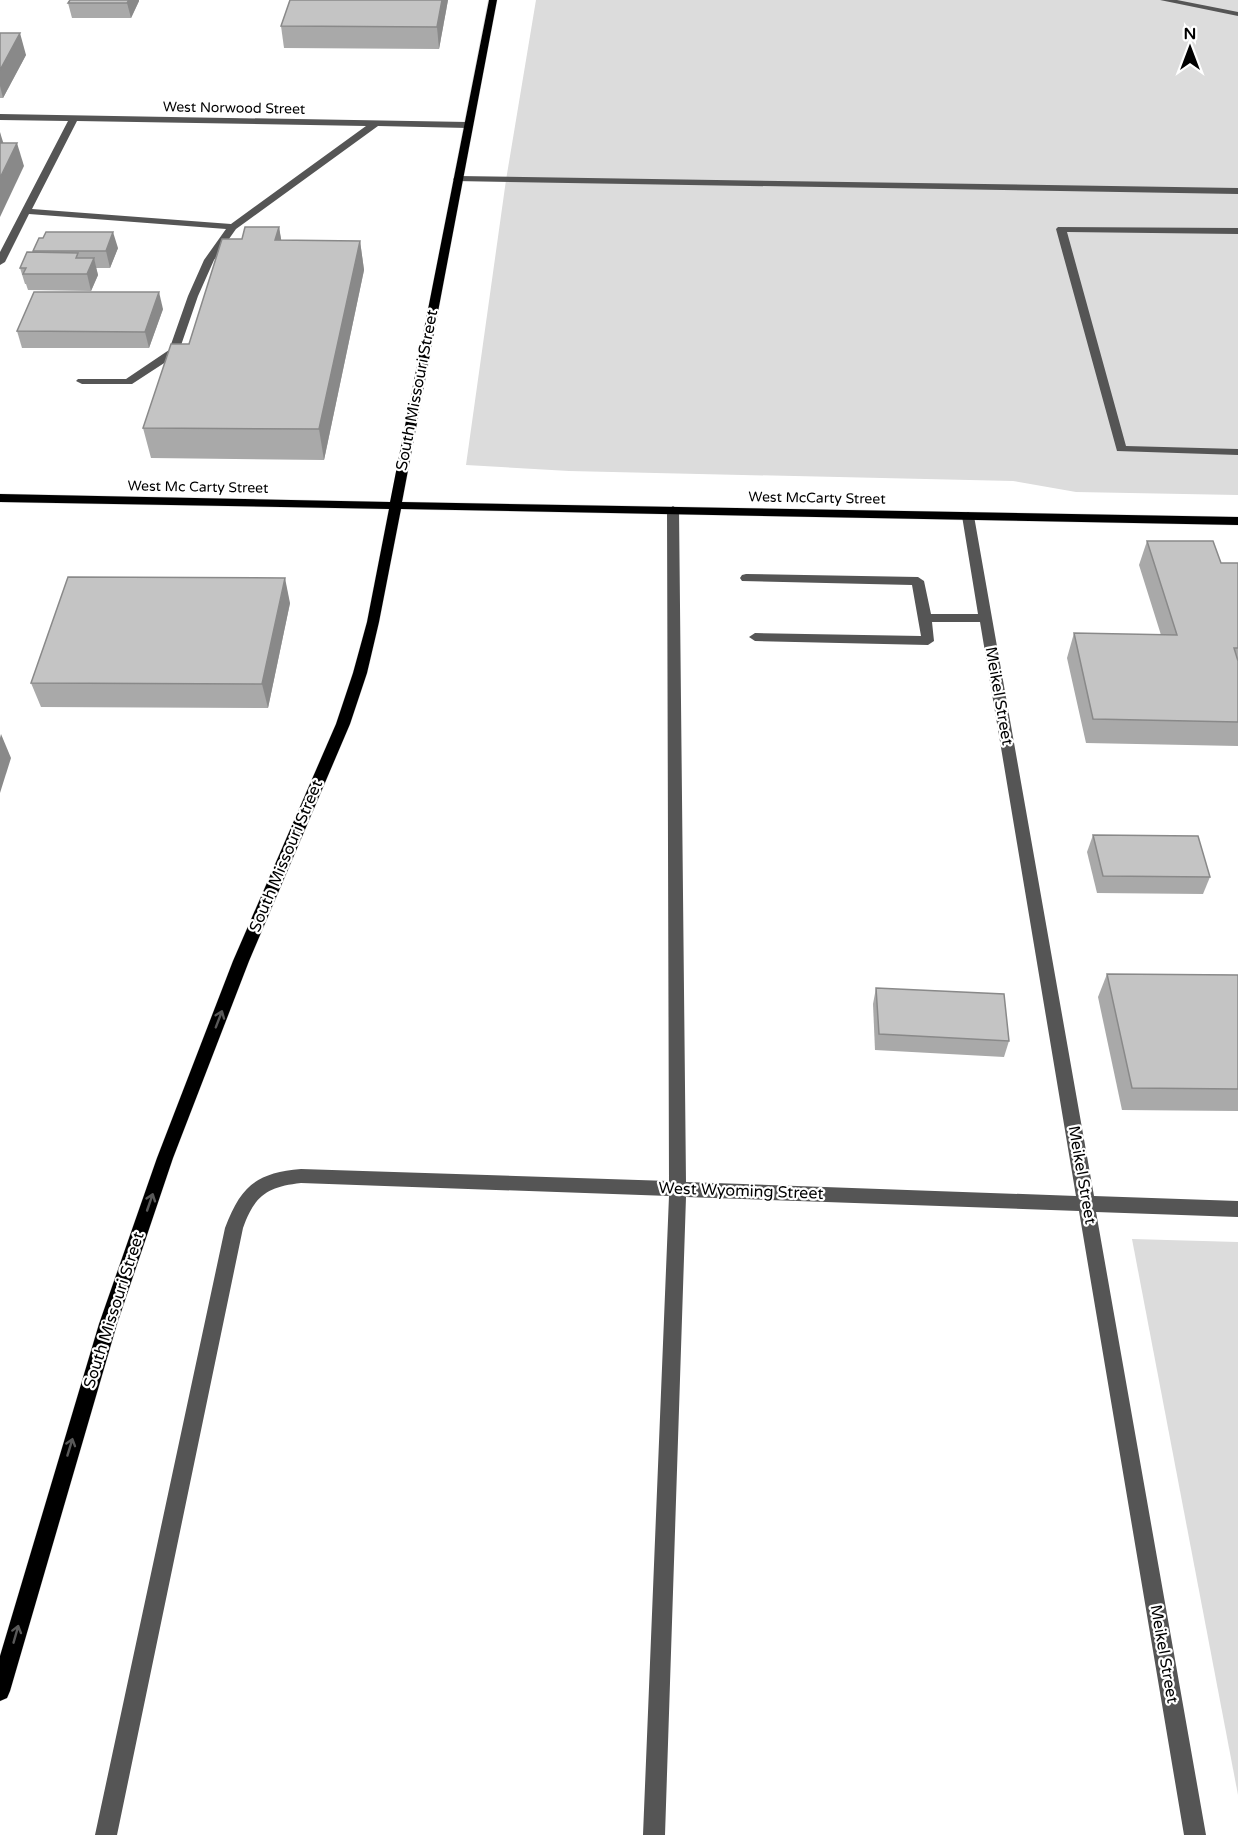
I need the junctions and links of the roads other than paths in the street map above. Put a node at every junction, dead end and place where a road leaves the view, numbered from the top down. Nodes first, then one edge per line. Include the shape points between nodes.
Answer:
1 (493, 0) edge
2 (1164, 0) edge
3 (1238, 14) edge
4 (0, 117) edge
5 (74, 118) junction
6 (375, 124) junction
7 (468, 125) junction
8 (458, 179) junction
9 (1238, 191) edge
10 (26, 212) junction
11 (233, 227) junction
12 (1238, 231) edge
13 (0, 262) edge
14 (82, 381) dead end
15 (1238, 452) edge
16 (0, 498) edge
17 (395, 505) junction
18 (674, 510) junction
19 (968, 516) junction
20 (1238, 521) edge
21 (746, 578) dead end
22 (925, 618) junction
23 (986, 618) junction
24 (755, 637) dead end
25 (678, 1189) junction
26 (1087, 1203) junction
27 (1238, 1209) edge
28 (0, 1690) edge
29 (106, 1835) edge
30 (654, 1835) edge
31 (1195, 1835) edge

1 - 7 main road, South Missouri Street
2 - 3 street
4 - 5 street, West Norwood Street
5 - 6 street, West Norwood Street
5 - 10 street
6 - 7 street, West Norwood Street
6 - 11 street
7 - 8 main road, South Missouri Street
8 - 9 street
8 - 17 main road, South Missouri Street
10 - 11 street
10 - 13 street
11 - 14 street via 209,260 174,352 128,382
12 - 15 street via 1061,229 1121,449
16 - 17 main road, West Mc Carty Street
17 - 18 main road, West McCarty Street
28 -> 17 main road, South Missouri Street via 98,1357 165,1158 241,961 343,724 360,673
18 - 19 main road, West McCarty Street
18 - 25 street
19 - 20 main road, West McCarty Street
19 - 23 street, Meikel Street
21 - 22 street via 918,581
22 - 23 street
22 - 24 street via 928,641
23 - 26 street, Meikel Street
25 - 26 street, West Wyoming Street
25 - 29 street, West Wyoming Street via 302,1176 279,1178 260,1187 242,1203
25 - 30 street
26 - 27 street, West Wyoming Street
26 - 31 street, Meikel Street

